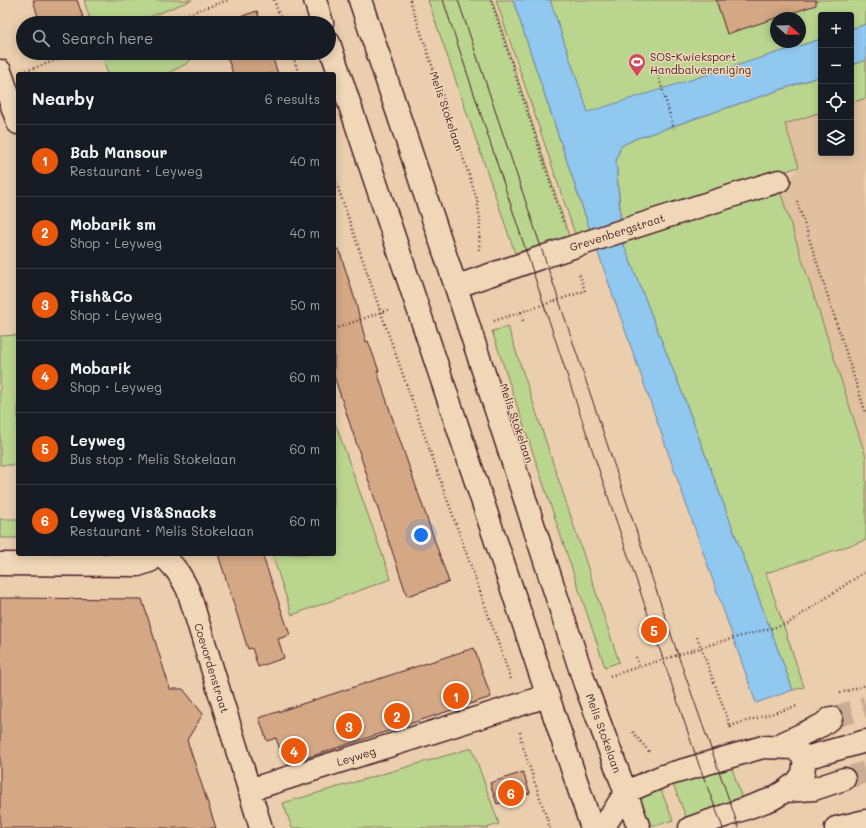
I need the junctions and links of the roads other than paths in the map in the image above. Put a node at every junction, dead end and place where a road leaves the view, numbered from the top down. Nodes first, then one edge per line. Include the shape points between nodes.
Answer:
1 (314, 0) edge
2 (360, 0) edge
3 (320, 16) edge
4 (335, 60) edge
5 (0, 71) edge
6 (16, 117) edge
7 (779, 181) dead end
8 (456, 287) junction
9 (154, 556) edge
10 (163, 556) edge
11 (0, 564) edge
12 (547, 696) junction
13 (832, 718) tunnel mouth
14 (866, 741) edge
15 (776, 747) junction
16 (805, 758) junction
17 (844, 779) tunnel mouth
18 (249, 790) junction
19 (785, 791) junction
20 (626, 792) junction
21 (866, 820) edge
22 (261, 828) edge
23 (592, 828) edge
24 (603, 828) edge
25 (639, 828) edge
26 (690, 828) edge
27 (836, 828) edge

1 - 3 street
2 - 8 street, Melis Stokelaan
4 - 12 street
5 - 6 street
7 - 8 street, Grevenbergstraat via 577,245
8 - 20 street, Melis Stokelaan via 586,684
9 - 11 street via 150,561 138,565
10 - 18 street, Coevordenstraat via 179,571 188,590
12 - 18 street, Leyweg
12 - 23 street
13 - 15 street
14 - 16 street
15 - 16 street via 794,748
15 - 20 street via 763,747 663,776
16 - 19 street via 803,774
17 - 19 street via 814,789
18 - 22 street
19 - 26 street via 772,799
20 - 24 street
20 - 25 street, Melis Stokelaan
21 - 27 street

